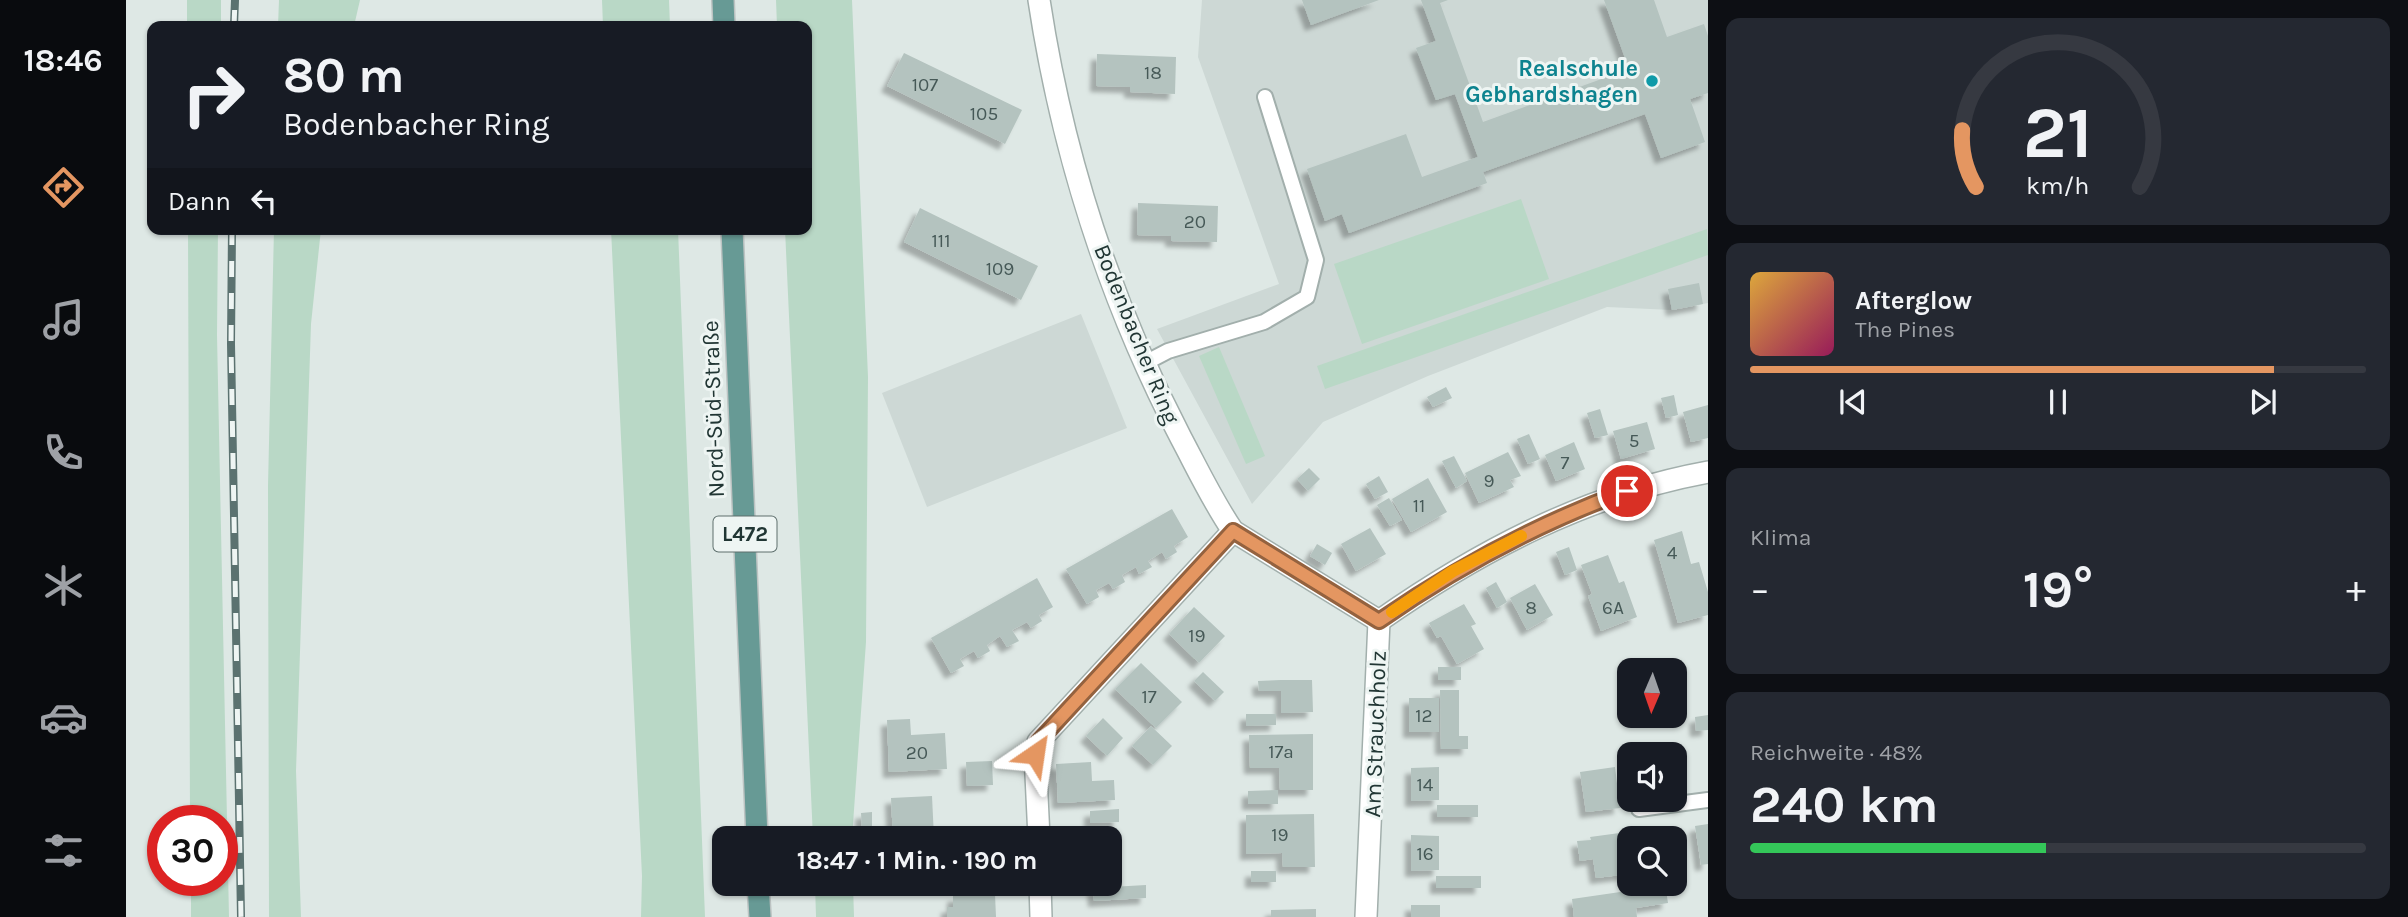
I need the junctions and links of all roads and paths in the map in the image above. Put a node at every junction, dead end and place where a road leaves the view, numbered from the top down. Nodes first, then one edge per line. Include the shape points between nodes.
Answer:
1 (723, 0) edge
2 (1039, 0) edge
3 (724, 21) edge
4 (1265, 97) dead end
5 (732, 235) edge
6 (1145, 363) junction
7 (1708, 472) edge
8 (1233, 531) junction
9 (1379, 621) junction
10 (1708, 800) edge
11 (1687, 803) edge
12 (757, 826) edge
13 (1038, 826) edge
14 (759, 896) edge
15 (1040, 896) edge
16 (760, 917) edge
17 (1041, 917) edge
18 (1366, 917) edge

1 - 3 main road
2 - 6 street, Bodenbacher Ring via 1056,100 1077,178
4 - 6 lane via 1317,260 1307,297 1264,322 1168,351
5 - 12 main road, Nord-Süd-Straße / L472
6 - 8 street, Bodenbacher Ring
7 - 9 street, Am Strauchholz via 1627,491 1580,508 1453,571
8 - 9 street, Bodenbacher Ring
8 - 13 street via 1038,742
9 - 18 street, Am Strauchholz
10 - 11 lane
14 - 16 main road
15 - 17 street

